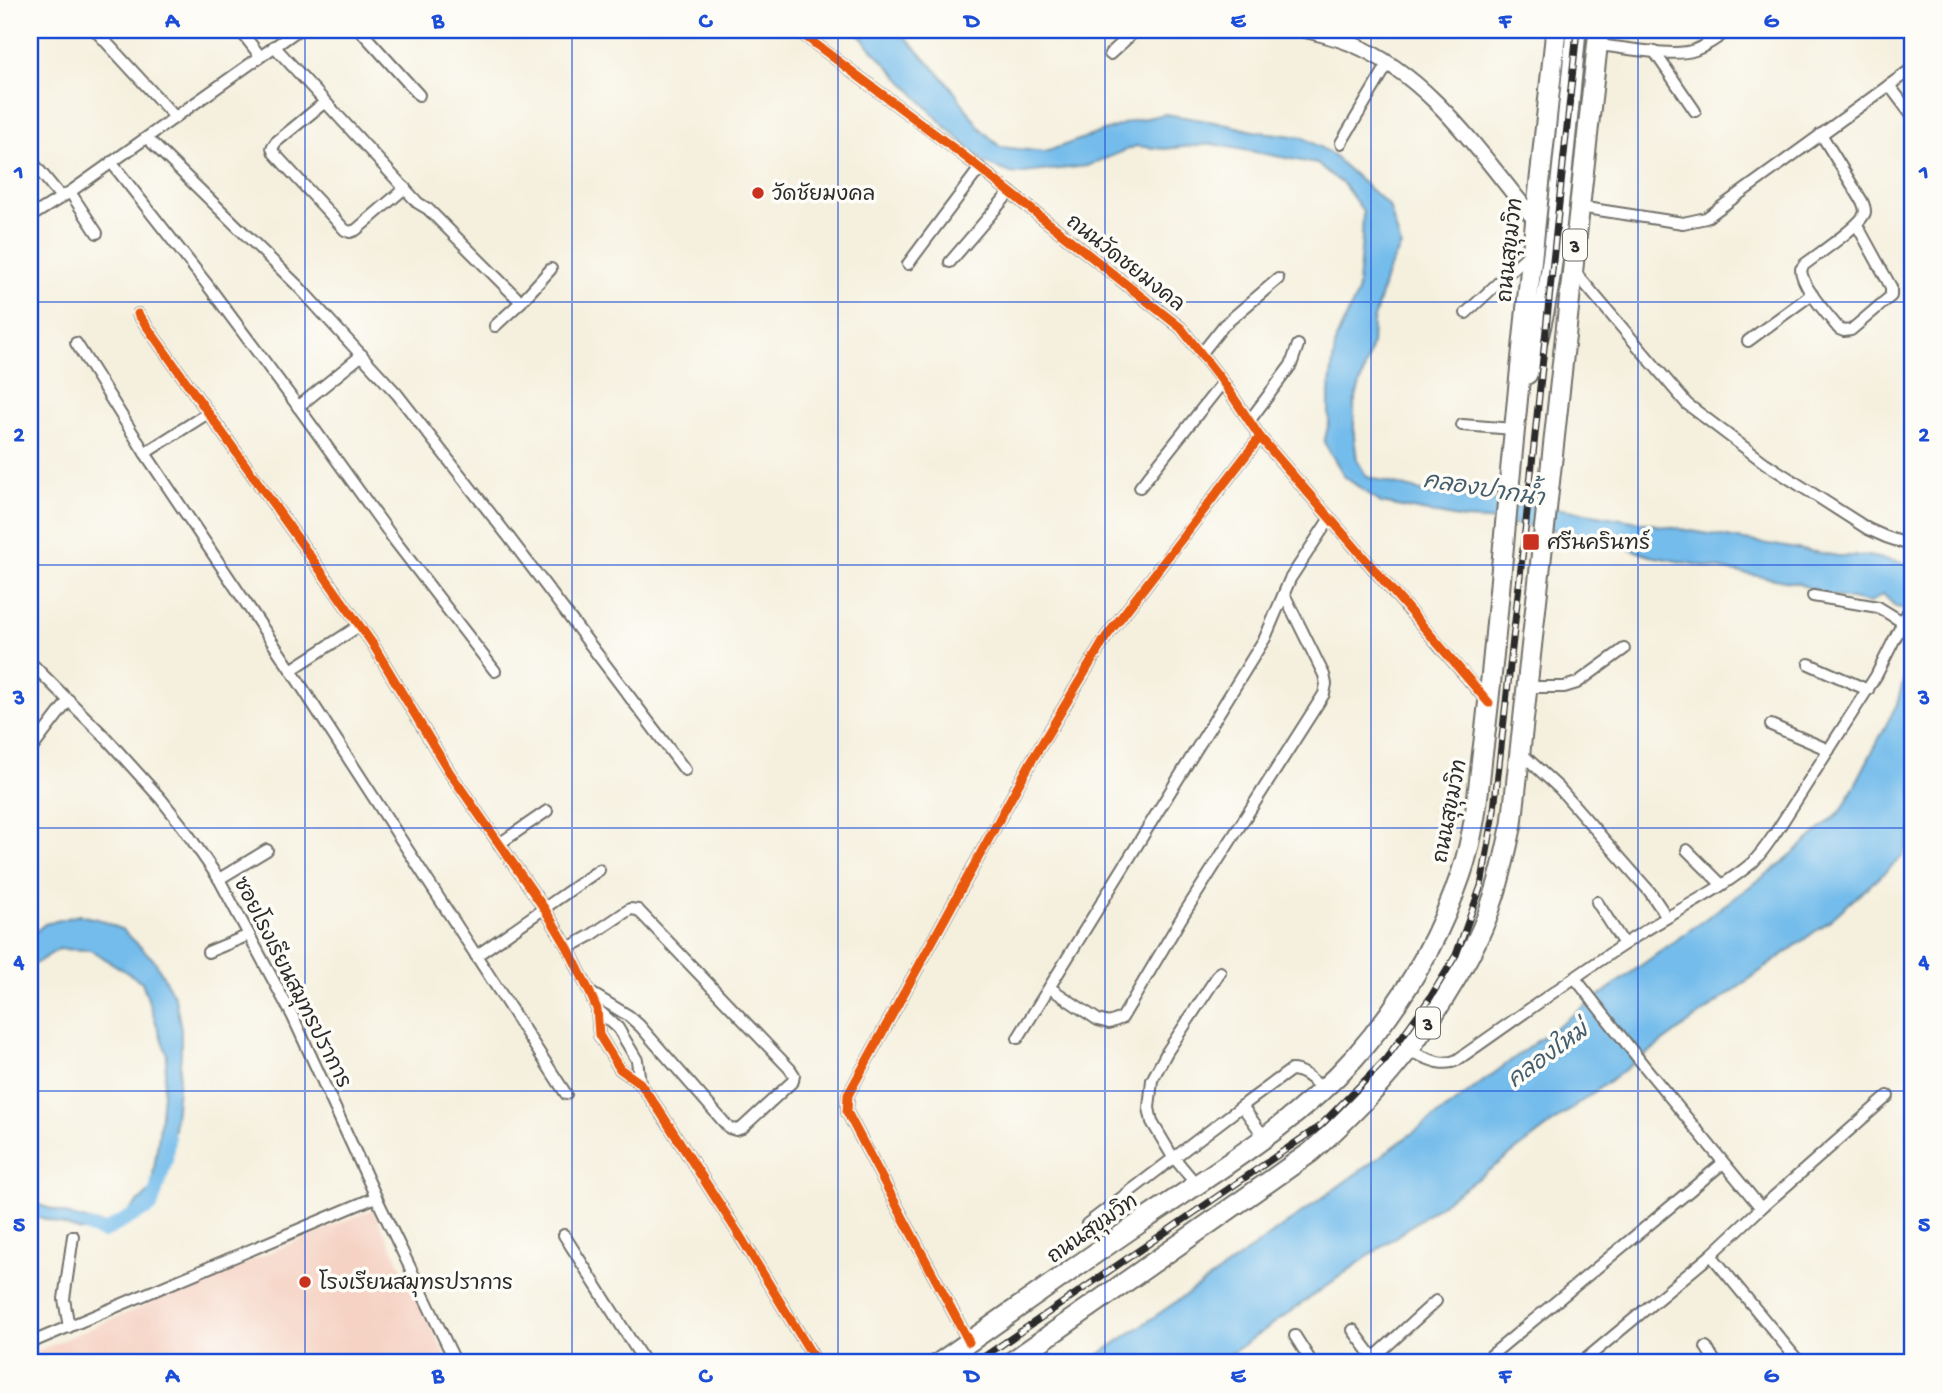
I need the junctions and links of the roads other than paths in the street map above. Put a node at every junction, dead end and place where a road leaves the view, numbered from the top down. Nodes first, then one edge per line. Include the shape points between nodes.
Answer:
1 (95, 30) edge
2 (240, 30) edge
3 (298, 30) edge
4 (360, 30) edge
5 (797, 30) edge
6 (1136, 30) edge
7 (1306, 30) edge
8 (1556, 30) edge
9 (1576, 30) edge
10 (1728, 30) edge
11 (1598, 37) edge
12 (275, 46) junction
13 (1654, 51) junction
14 (1110, 54) dead end
15 (260, 56) junction
16 (1388, 64) junction
17 (1913, 68) edge
18 (1889, 85) junction
19 (419, 95) dead end
20 (325, 102) junction
21 (1695, 111) dead end
22 (175, 117) junction
23 (1913, 117) edge
24 (1821, 134) junction
25 (147, 138) junction
26 (1341, 143) dead end
27 (30, 159) edge
28 (111, 162) junction
29 (980, 168) junction
30 (405, 188) junction
31 (1010, 192) junction
32 (66, 194) junction
33 (1579, 207) junction
34 (30, 217) edge
35 (1535, 220) junction
36 (1857, 225) junction
37 (97, 233) dead end
38 (1532, 252) junction
39 (950, 262) dead end
40 (908, 264) dead end
41 (1572, 268) junction
42 (551, 269) dead end
43 (1278, 279) dead end
44 (1812, 294) junction
45 (521, 302) junction
46 (1466, 313) dead end
47 (138, 314) dead end
48 (495, 326) dead end
49 (1748, 341) dead end
50 (76, 343) dead end
51 (1298, 345) dead end
52 (1201, 354) junction
53 (362, 355) junction
54 (1223, 382) junction
55 (1517, 401) junction
56 (298, 407) junction
57 (208, 414) junction
58 (1250, 419) junction
59 (1462, 425) dead end
60 (1514, 429) junction
61 (1260, 437) junction
62 (145, 453) junction
63 (1140, 486) dead end
64 (1330, 518) junction
65 (1913, 546) edge
66 (1284, 594) junction
67 (1813, 596) dead end
68 (1913, 602) edge
69 (1905, 620) junction
70 (359, 626) junction
71 (1624, 649) dead end
72 (30, 662) edge
73 (1809, 664) dead end
74 (291, 670) junction
75 (495, 671) dead end
76 (1527, 687) junction
77 (1868, 690) junction
78 (69, 700) junction
79 (1489, 703) junction
80 (1771, 725) dead end
81 (1829, 750) junction
82 (30, 751) edge
83 (1520, 752) junction
84 (685, 769) dead end
85 (547, 811) dead end
86 (499, 844) junction
87 (267, 850) dead end
88 (1687, 850) dead end
89 (599, 870) dead end
90 (219, 879) junction
91 (1721, 884) junction
92 (1597, 902) dead end
93 (544, 908) junction
94 (1666, 916) junction
95 (249, 935) junction
96 (1624, 944) junction
97 (568, 948) junction
98 (208, 952) dead end
99 (476, 956) junction
100 (1220, 972) dead end
101 (1575, 978) junction
102 (1050, 988) junction
103 (590, 993) junction
104 (597, 1009) junction
105 (1018, 1038) dead end
106 (1409, 1051) junction
107 (640, 1083) junction
108 (1324, 1090) junction
109 (566, 1094) dead end
110 (1888, 1096) dead end
111 (1242, 1106) junction
112 (1265, 1138) junction
113 (1174, 1158) junction
114 (1723, 1163) junction
115 (1196, 1184) junction
116 (376, 1197) junction
117 (1761, 1209) junction
118 (1087, 1224) dead end
119 (564, 1235) dead end
120 (73, 1236) dead end
121 (1711, 1255) junction
122 (1436, 1301) dead end
123 (69, 1327) junction
124 (1353, 1330) dead end
125 (1295, 1336) dead end
126 (969, 1342) junction
127 (30, 1343) edge
128 (1706, 1346) dead end
129 (1371, 1360) edge
130 (456, 1363) edge
131 (645, 1363) edge
132 (817, 1363) edge
133 (939, 1363) edge
134 (1010, 1363) edge
135 (1312, 1363) edge
136 (1482, 1363) edge
137 (1581, 1363) edge
138 (1716, 1363) edge
139 (1800, 1363) edge

1 - 22 street
2 - 15 street
3 - 12 street
4 - 19 street
5 - 29 street, ถนนวัดชยมงคล
6 - 14 street
7 - 16 street via 1352,44
8 - 35 highway, ถนนสุขุมวิท / 3
9 - 55 highway via 1546,308
10 - 13 street via 1692,51
11 - 13 street
11 - 33 highway, 3
12 - 15 street
12 - 20 street
13 - 21 street
15 - 22 street
16 - 26 street
16 - 35 street via 1443,111
17 - 18 street
18 - 23 street
18 - 24 street
20 - 30 street
20 - 30 street via 272,148 345,230 356,230
22 - 25 street
24 - 33 street via 1695,222
24 - 36 street via 1862,201 1864,215
25 - 28 street
25 - 53 street via 298,285
27 - 32 street
28 - 32 street
28 - 56 street
29 - 31 street, ถนนวัดชยมงคล
29 - 40 street
30 - 45 street
31 - 39 street
31 - 52 street, ถนนวัดชยมงคล via 1181,328
32 - 34 street
32 - 37 street
33 - 41 highway, 3
35 - 38 highway, ถนนสุขุมวิท / 3
36 - 44 street via 1801,269
36 - 44 street via 1891,287 1891,296 1844,331
38 - 46 street
38 - 55 highway, ถนนสุขุมวิท / 3
41 - 65 street via 1687,404 1765,463 1868,529
41 - 76 highway, 3
42 - 45 street
43 - 52 street via 1224,325
44 - 49 street
45 - 48 street
47 - 57 street
50 - 62 street
51 - 58 street via 1291,365
52 - 54 street, ถนนวัดชยมงคล
53 - 56 street
53 - 84 street via 500,525
54 - 58 street, ถนนวัดชยมงคล
54 - 63 street
55 - 60 highway, ถนนสุขุมวิท / 3
56 - 75 street
57 - 62 street
57 - 70 street
58 - 61 street, ถนนวัดชยมงคล
59 - 60 street
60 - 79 highway, ถนนสุขุมวิท / 3
61 - 64 street, ถนนวัดชยมงคล
61 - 126 street via 1106,638 1032,760 848,1096 847,1112
62 - 74 street
64 - 66 street
64 - 79 street, ถนนวัดชยมงคล
66 - 102 street via 1265,638
66 - 102 street via 1324,675 1324,694 1122,1018 1109,1023 1098,1020
67 - 69 street via 1878,607
68 - 69 street
69 - 77 street
70 - 74 street
70 - 86 street
71 - 76 street via 1577,683
72 - 78 street, ซอยโรงเรียนสมุทรปราการ
73 - 77 street
74 - 99 street
76 - 83 highway, 3
77 - 81 street
78 - 82 street
78 - 90 street, ซอยโรงเรียนสมุทรปราการ via 161,799
79 - 108 highway, ถนนสุขุมวิท / 3 via 1475,820 1444,918 1392,1009
80 - 81 street
81 - 91 street via 1762,852
83 - 94 street via 1559,788
83 - 106 highway, 3 via 1512,824 1492,903 1470,954
85 - 86 street
86 - 93 street
87 - 90 street
88 - 91 street
89 - 93 street
90 - 95 street, ซอยโรงเรียนสมุทรปราการ
91 - 94 street
92 - 96 street
93 - 97 street
93 - 99 street
94 - 96 street
95 - 98 street
95 - 116 street, ซอยโรงเรียนสมุทรปราการ via 293,1017
96 - 101 street
97 - 103 street
97 - 103 street via 630,909 638,910 790,1069 793,1081 742,1128 729,1128 640,1026
99 - 109 street
100 - 113 street via 1152,1080 1152,1122
101 - 106 street via 1449,1064
101 - 114 street
102 - 105 street
103 - 104 street
104 - 107 street via 618,1028 637,1060
104 - 107 street via 599,1035 620,1069
106 - 134 highway, 3 via 1348,1119 1311,1152
107 - 132 street
108 - 111 street via 1291,1070
108 - 112 highway, ถนนสุขุมวิท / 3
110 - 117 street
111 - 112 street
111 - 113 street
112 - 115 highway, ถนนสุขุมวิท / 3
113 - 115 street
113 - 118 street
114 - 117 street
114 - 136 street
115 - 126 highway, ถนนสุขุมวิท / 3
116 - 123 street
116 - 130 street, ซอยโรงเรียนสมุทรปราการ
117 - 121 street
119 - 131 street
120 - 123 street via 64,1299
121 - 137 street
121 - 139 street
122 - 129 street
123 - 127 street
124 - 129 street
125 - 135 street
126 - 133 highway, ถนนสุขุมวิท / 3
128 - 138 street

